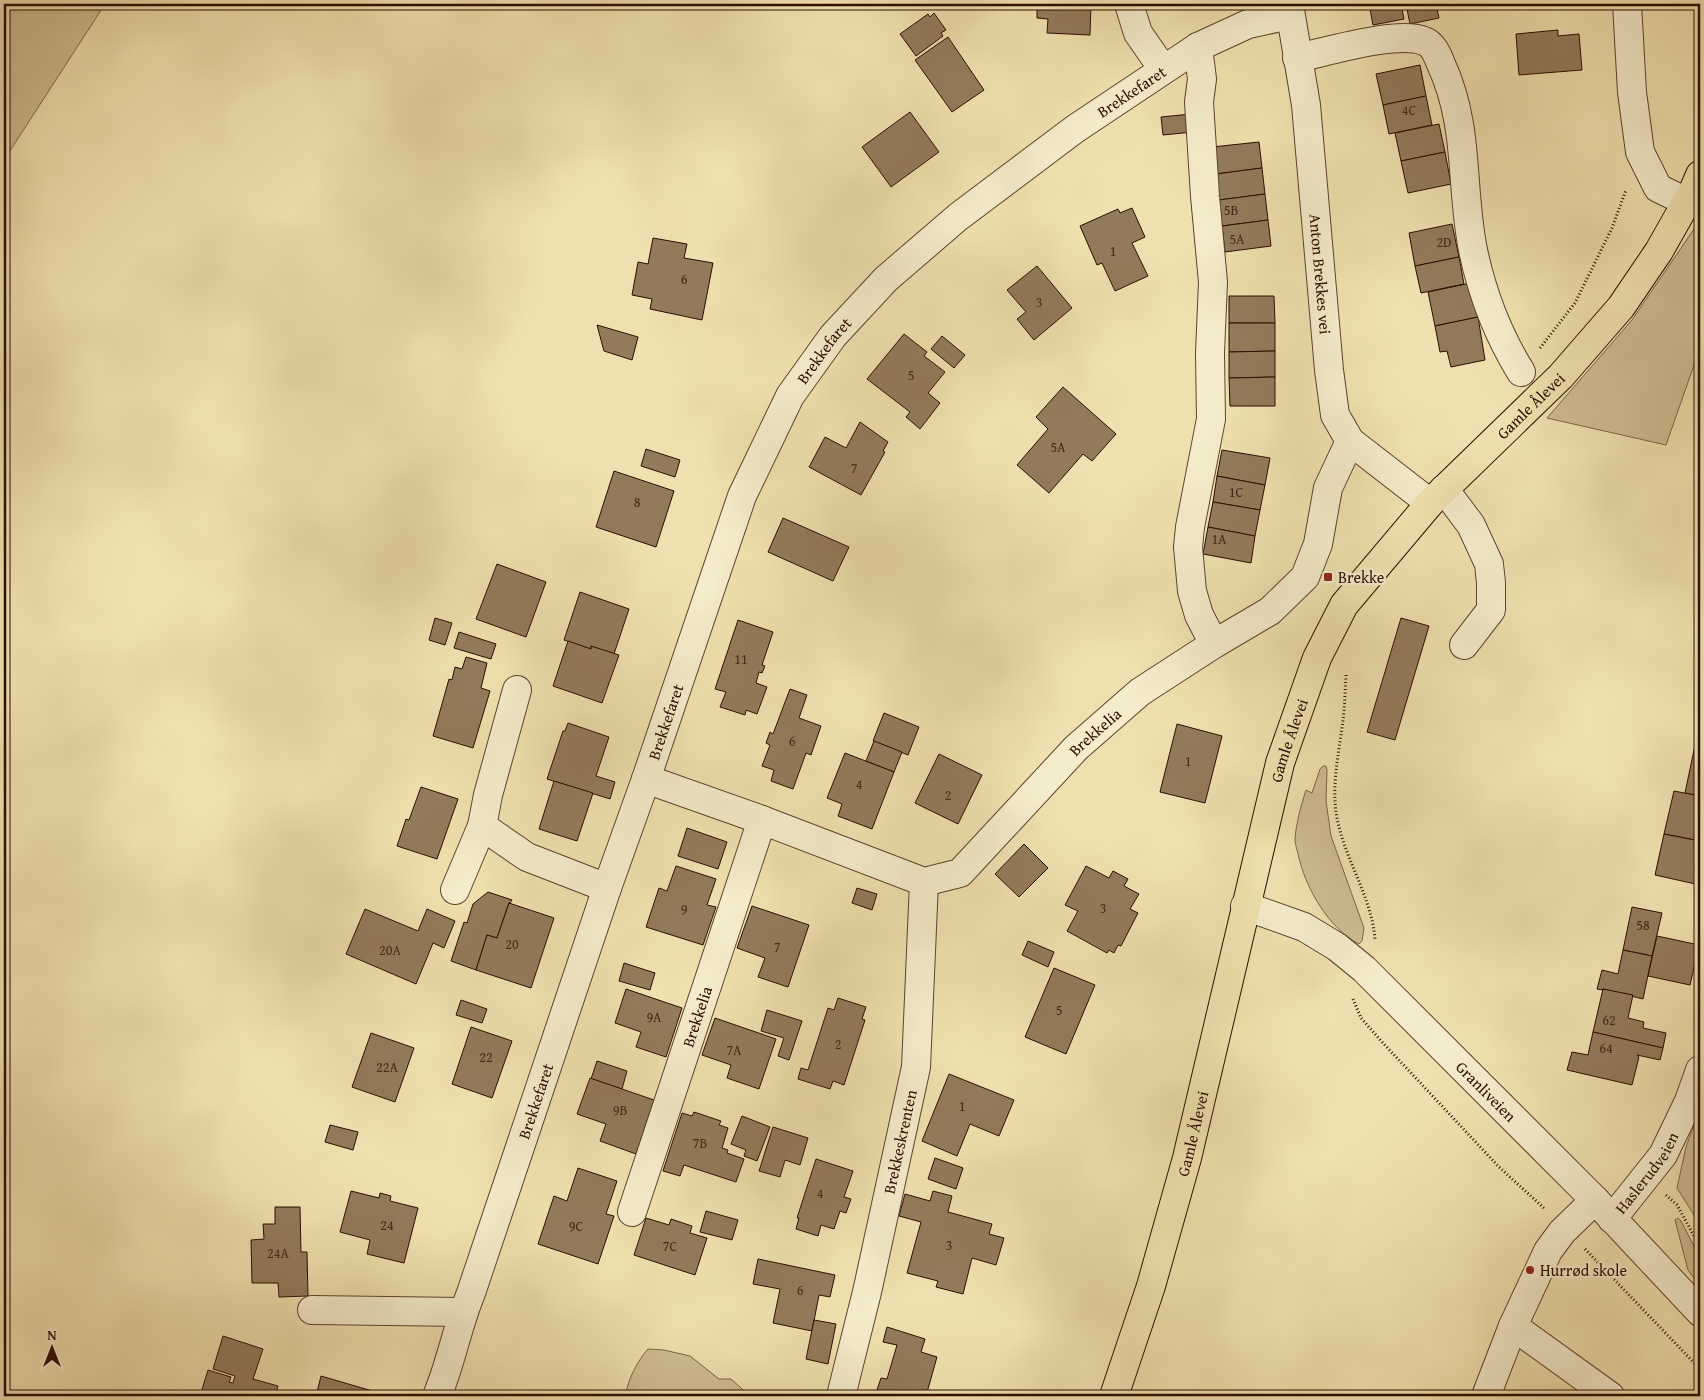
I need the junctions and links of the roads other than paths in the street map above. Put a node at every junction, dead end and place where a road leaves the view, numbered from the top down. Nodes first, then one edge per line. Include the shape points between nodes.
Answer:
1 (1129, 4) edge
2 (1627, 4) edge
3 (1290, 10) edge
4 (1198, 47) junction
5 (1297, 58) junction
6 (1163, 69) junction
7 (1700, 175) edge
8 (1687, 202) junction
9 (1521, 372) road end
10 (1350, 441) junction
11 (1437, 496) junction
12 (1214, 644) junction
13 (1464, 645) dead end
14 (517, 690) dead end
15 (646, 780) junction
16 (762, 820) junction
17 (482, 826) junction
18 (924, 882) junction
19 (607, 888) junction
20 (455, 890) dead end
21 (1245, 906) junction
22 (1700, 1070) edge
23 (1603, 1210) junction
24 (632, 1212) dead end
25 (312, 1310) dead end
26 (464, 1312) junction
27 (1700, 1312) edge
28 (1513, 1326) junction
29 (437, 1396) edge
30 (841, 1396) edge
31 (1114, 1396) edge
32 (1486, 1396) edge
33 (1610, 1396) edge

1 - 6 street via 1138,33
2 - 8 street via 1632,92 1640,152 1658,188
3 - 4 street, Brekkefaret via 1248,24
3 - 5 street, Anton Brekkes vei
4 - 6 street, Brekkefaret
4 - 12 street via 1202,79 1199,102 1213,282 1211,419 1188,547 1192,592
5 - 9 street via 1386,38 1425,41 1436,52 1455,99 1477,268 1498,331
5 - 10 street, Anton Brekkes vei via 1306,105 1335,416
6 - 15 street, Brekkefaret via 1075,129 958,217 886,279 834,336 790,396 742,496
7 - 8 main road, Gamle Ålevei
8 - 11 main road, Gamle Ålevei via 1621,307 1561,376
10 - 11 street, Anton Brekkes vei
10 - 12 street, Brekkelia via 1328,488 1318,544 1305,577 1270,610
11 - 13 street, Anton Brekkes vei via 1470,525 1488,564 1490,610
11 - 21 main road, Gamle Ålevei via 1344,605 1317,658 1280,764
12 - 18 street, Brekkelia via 1140,692 1076,748 960,873
14 - 17 street
15 - 16 street
15 - 19 street, Brekkefaret
16 - 18 street
16 - 24 street, Brekkelia
17 - 19 street via 527,857
17 - 20 street
18 - 30 street, Brekkeskrenten via 916,1067
19 - 26 street, Brekkefaret
21 - 23 street, Granliveien via 1304,927 1337,947 1364,969
21 - 31 main road, Gamle Ålevei via 1187,1158 1151,1286
22 - 23 street, Haslerudveien via 1690,1101 1664,1154 1646,1177
23 - 27 street, Granliveien
23 - 28 street, Haslerudveien via 1566,1229 1548,1251
25 - 26 street
26 - 29 street, Brekkefaret
28 - 32 street, Haslerudveien
28 - 33 street

